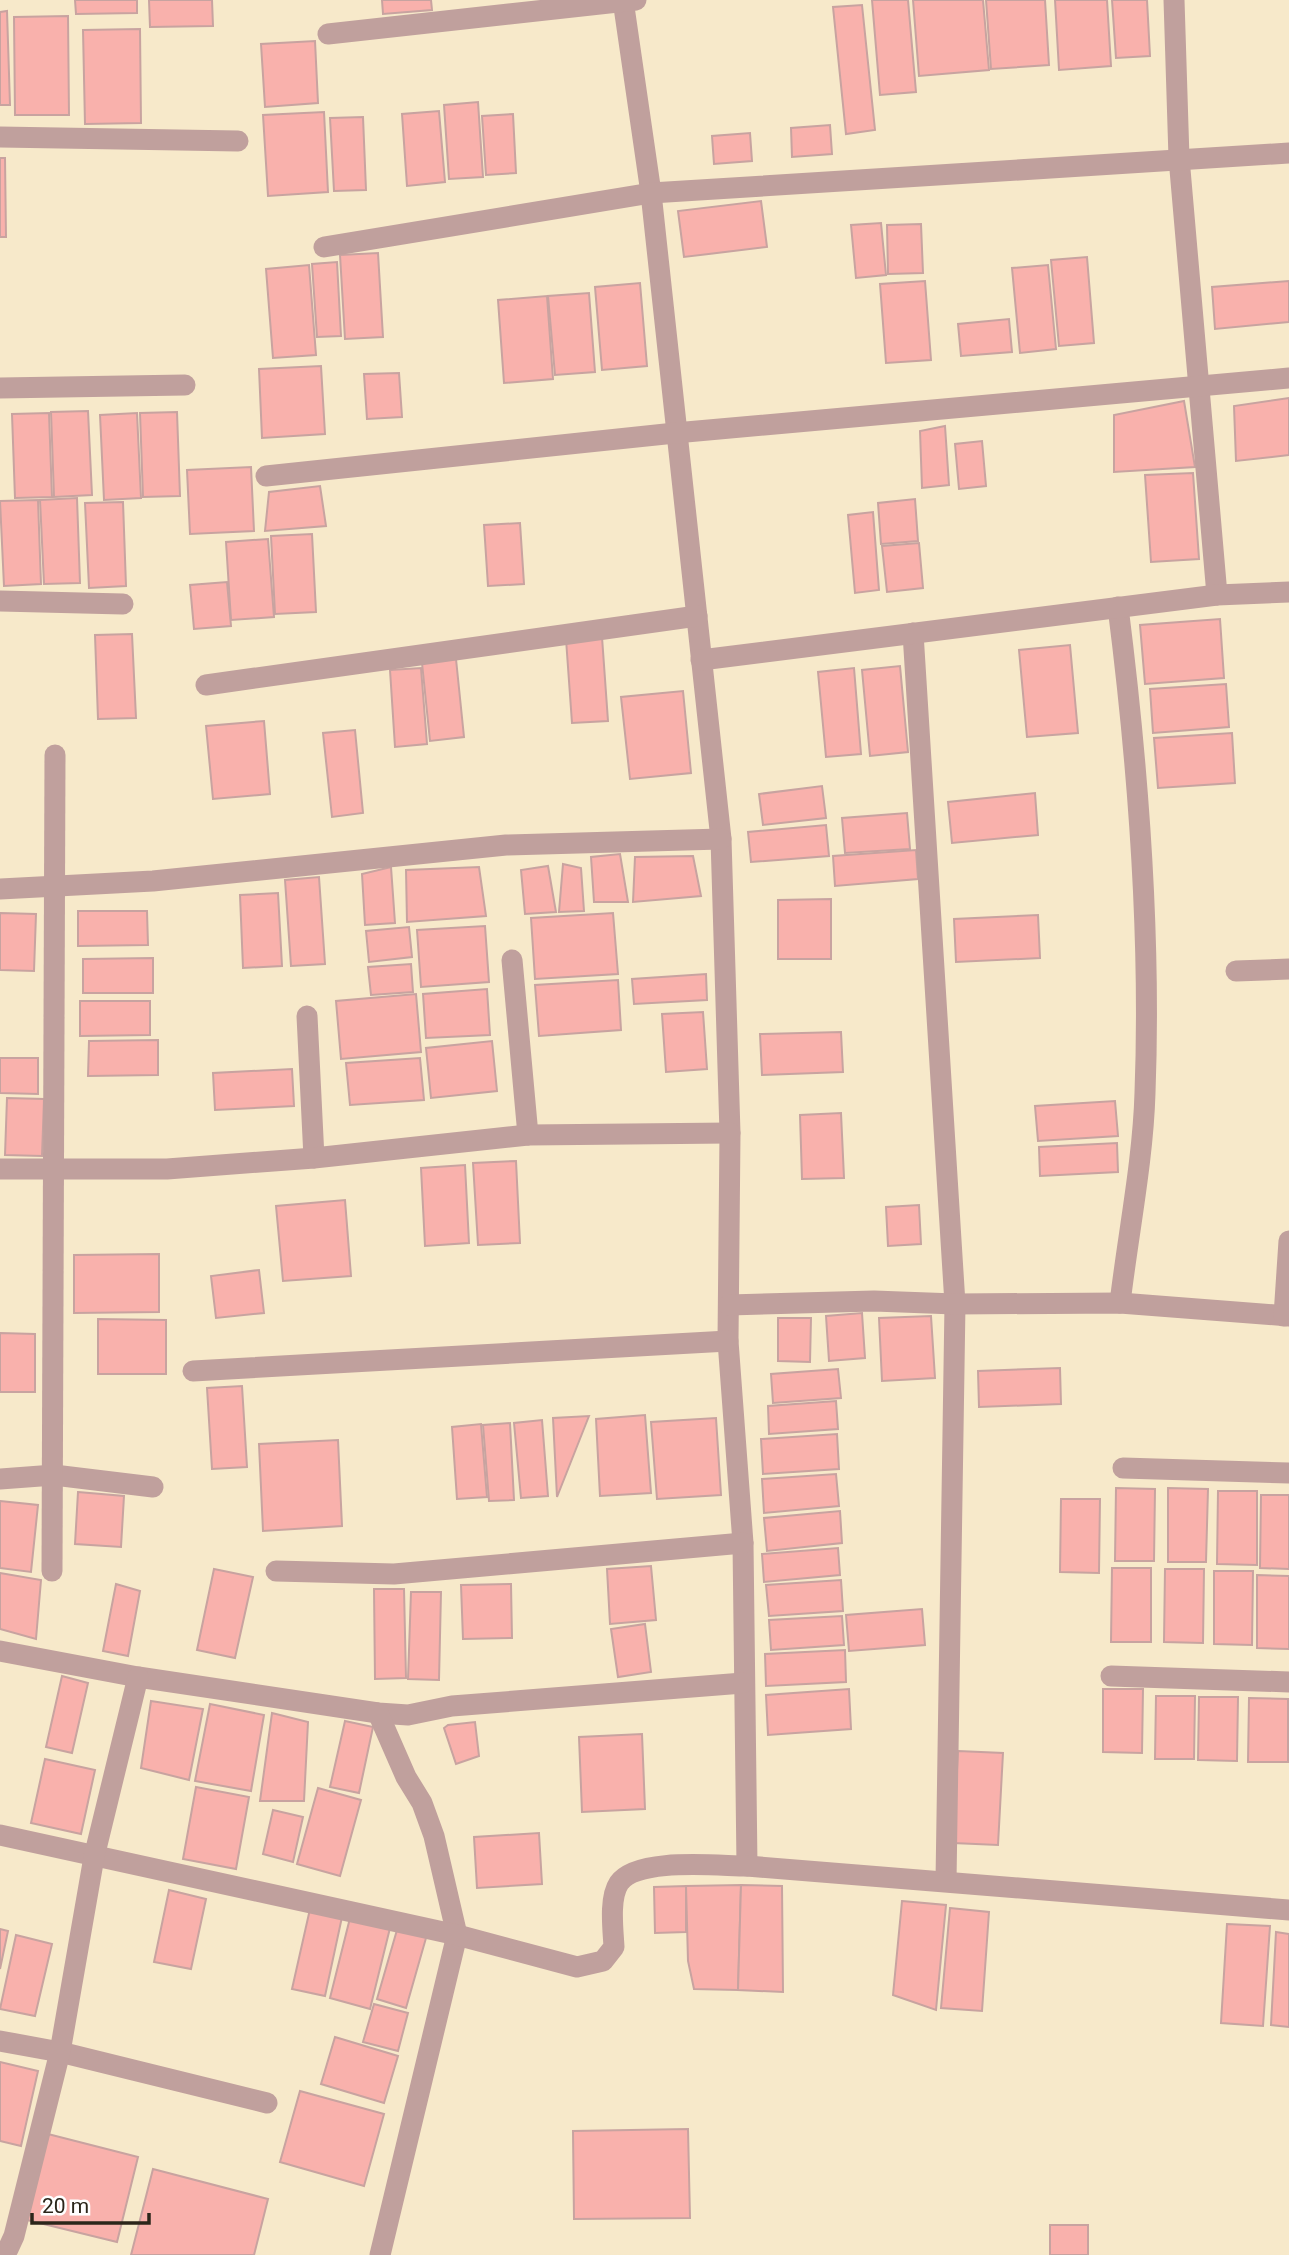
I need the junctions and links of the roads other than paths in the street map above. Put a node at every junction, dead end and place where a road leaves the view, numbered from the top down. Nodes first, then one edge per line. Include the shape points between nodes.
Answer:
1 (627, 0) edge
2 (1174, 0) edge
3 (328, 34) dead end
4 (0, 137) edge
5 (238, 141) dead end
6 (1289, 153) edge
7 (1179, 158) junction
8 (651, 193) junction
9 (324, 247) dead end
10 (1289, 378) edge
11 (185, 385) dead end
12 (1199, 386) junction
13 (0, 388) edge
14 (675, 433) junction
15 (266, 476) dead end
16 (1289, 592) edge
17 (1217, 595) junction
18 (0, 601) edge
19 (123, 604) dead end
20 (1118, 607) junction
21 (697, 616) junction
22 (913, 633) junction
23 (701, 660) junction
24 (206, 685) dead end
25 (55, 755) dead end
26 (721, 839) junction
27 (56, 886) junction
28 (0, 889) edge
29 (512, 960) dead end
30 (1289, 969) edge
31 (1236, 971) dead end
32 (307, 1016) dead end
33 (730, 1133) junction
34 (528, 1135) junction
35 (314, 1158) junction
36 (0, 1169) edge
37 (55, 1170) junction
38 (1289, 1241) edge
39 (1120, 1303) junction
40 (955, 1304) junction
41 (729, 1305) junction
42 (1286, 1316) edge
43 (728, 1341) junction
44 (193, 1371) dead end
45 (1123, 1468) dead end
46 (1289, 1474) edge
47 (54, 1475) junction
48 (0, 1479) edge
49 (153, 1487) dead end
50 (743, 1543) junction
51 (52, 1571) dead end
52 (276, 1571) dead end
53 (0, 1651) edge
54 (1111, 1676) dead end
55 (138, 1677) junction
56 (1289, 1682) edge
57 (743, 1684) junction
58 (378, 1713) junction
59 (0, 1835) edge
60 (94, 1857) junction
61 (747, 1866) junction
62 (946, 1881) junction
63 (1289, 1910) edge
64 (457, 1935) junction
65 (0, 2041) edge
66 (60, 2052) junction
67 (267, 2103) dead end
68 (0, 2255) edge
69 (380, 2255) edge

1 - 3 street
1 - 8 street
2 - 7 street
4 - 5 street
6 - 7 street
7 - 8 street
7 - 12 street
8 - 9 street
8 - 14 street
10 - 12 street
11 - 13 street
12 - 14 street
12 - 17 street
14 - 15 street
14 - 21 street
16 - 17 street
17 - 20 street
18 - 19 street
20 - 22 street
20 - 39 street via 1133,728 1143,918 1145,1081
21 - 23 street
21 - 24 street
22 - 23 street
22 - 40 street
23 - 26 street
25 - 27 street
26 - 27 street via 506,845 312,867
26 - 33 street
27 - 28 street
27 - 37 street
29 - 34 street
30 - 31 street
32 - 35 street
33 - 34 street
33 - 41 street
34 - 35 street
35 - 37 street via 167,1169
36 - 37 street
37 - 47 street
38 - 42 street
39 - 40 street
39 - 42 street
40 - 41 street
40 - 62 street
41 - 43 street
43 - 44 street
43 - 50 street
45 - 46 street
47 - 48 street
47 - 49 street
47 - 51 street
50 - 52 street via 394,1574
50 - 57 street
53 - 55 street
54 - 56 street
55 - 58 street
55 - 60 street
57 - 58 street via 452,1706 408,1715
57 - 61 street
58 - 64 street via 434,1836
59 - 60 street
60 - 64 street
60 - 66 street
61 - 62 street
61 - 64 street via 660,1866 630,1873 618,1884 612,1918 614,1947 603,1961 577,1967
62 - 63 street
64 - 69 street
65 - 66 street
66 - 67 street
66 - 68 street via 14,2235

